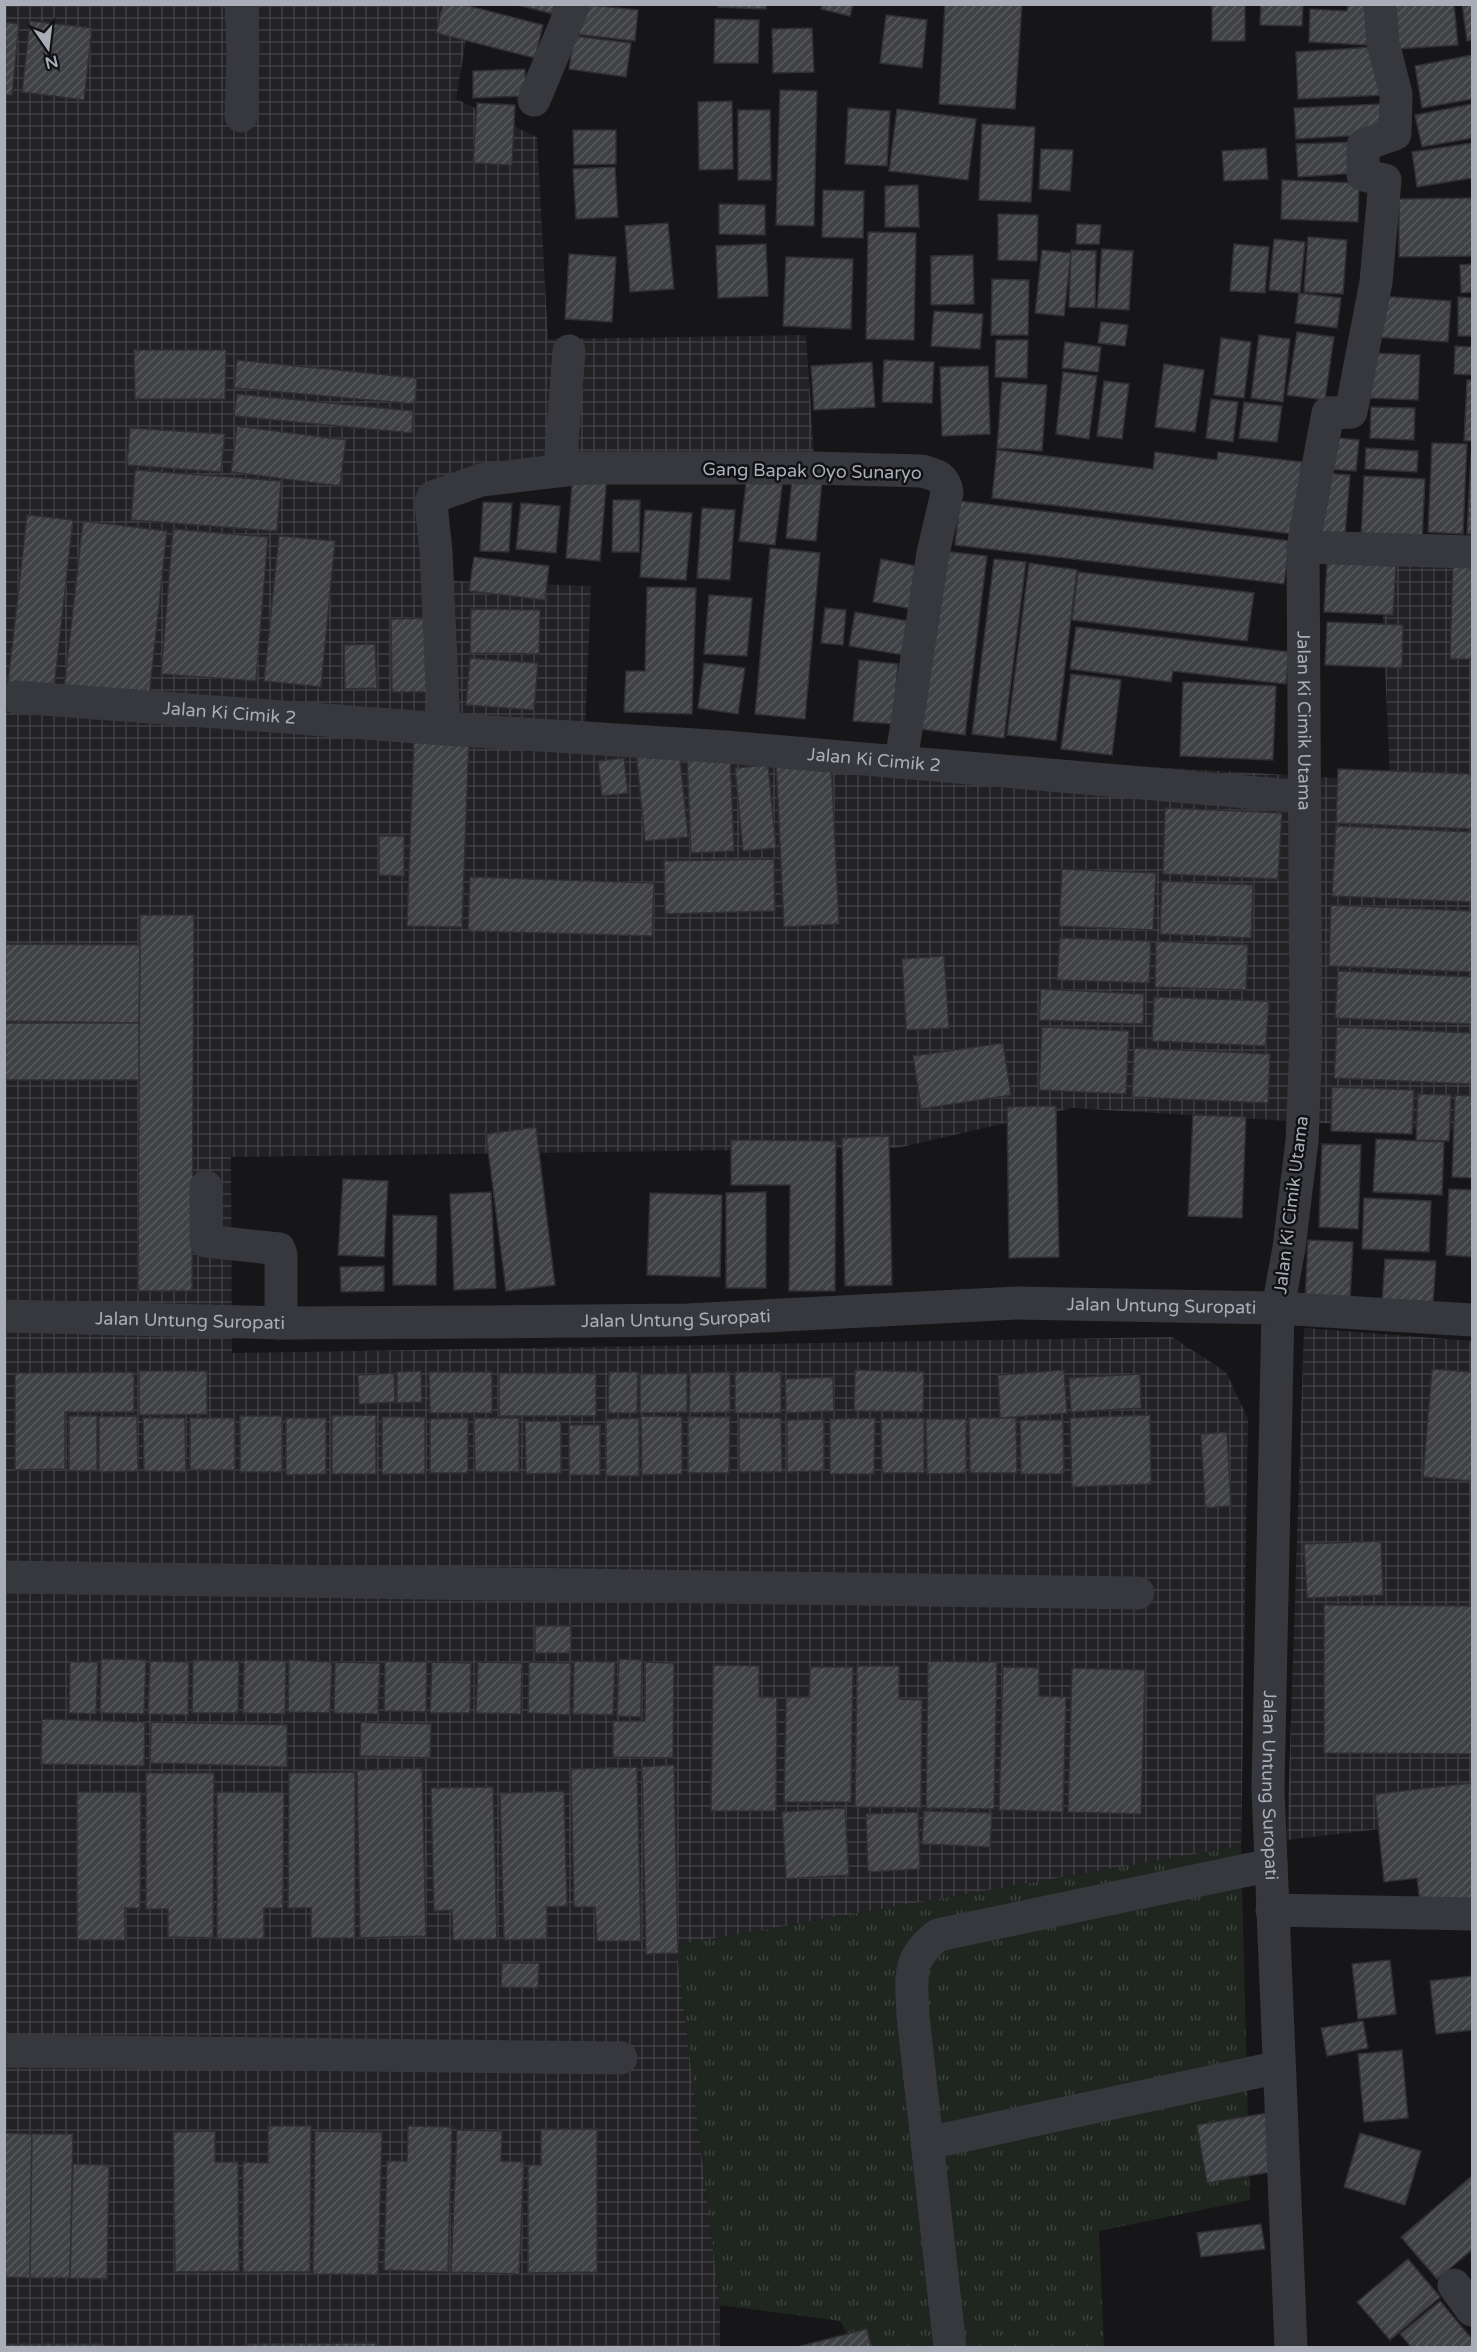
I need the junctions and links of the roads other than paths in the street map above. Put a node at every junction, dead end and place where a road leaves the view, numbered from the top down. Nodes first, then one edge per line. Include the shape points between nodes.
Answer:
1 (241, 4) edge
2 (574, 4) edge
3 (1380, 4) edge
4 (534, 100) dead end
5 (241, 116) dead end
6 (569, 351) dead end
7 (560, 470) junction
8 (1303, 547) junction
9 (1473, 552) edge
10 (16, 697) dead end
11 (444, 729) junction
12 (901, 762) junction
13 (1304, 797) junction
14 (206, 1187) dead end
15 (1278, 1308) junction
16 (4, 1316) edge
17 (1473, 1320) edge
18 (281, 1323) junction
19 (4, 1577) edge
20 (1138, 1593) dead end
21 (1271, 1865) junction
22 (1272, 1910) junction
23 (1473, 1914) edge
24 (4, 2051) edge
25 (621, 2058) dead end
26 (1278, 2067) junction
27 (928, 2143) junction
28 (950, 2348) edge
29 (1291, 2348) edge

1 - 5 street
2 - 4 street
3 - 8 street, Jalan Ki Cimik Utama via 1383,43 1396,94 1395,134 1363,145 1363,175 1385,180 1377,282 1351,412 1328,413
6 - 7 street
7 - 11 street, Gang Bapak Oyo Sunaryo via 481,480 433,498
7 - 12 street, Gang Bapak Oyo Sunaryo via 812,468 922,471 940,476 947,493 933,553
8 - 9 street
8 - 13 street, Jalan Ki Cimik Utama
10 - 11 street, Jalan Ki Cimik 2
11 - 12 street, Jalan Ki Cimik 2
12 - 13 street, Jalan Ki Cimik 2
13 - 15 street, Jalan Ki Cimik Utama via 1306,1041 1302,1142
14 - 18 street via 206,1241 279,1249
15 - 17 street, Jalan Ki Cimik Utama
15 - 18 street, Jalan Untung Suropati via 1017,1303 687,1320
15 - 21 street, Jalan Untung Suropati via 1268,1789
16 - 18 street, Jalan Untung Suropati
19 - 20 street
21 - 22 street, Jalan Untung Suropati
21 - 27 street via 938,1935 923,1946 912,1964 913,2016
22 - 23 street
22 - 26 street, Jalan Untung Suropati
24 - 25 street
26 - 27 street
26 - 29 street, Jalan Untung Suropati
27 - 28 street

